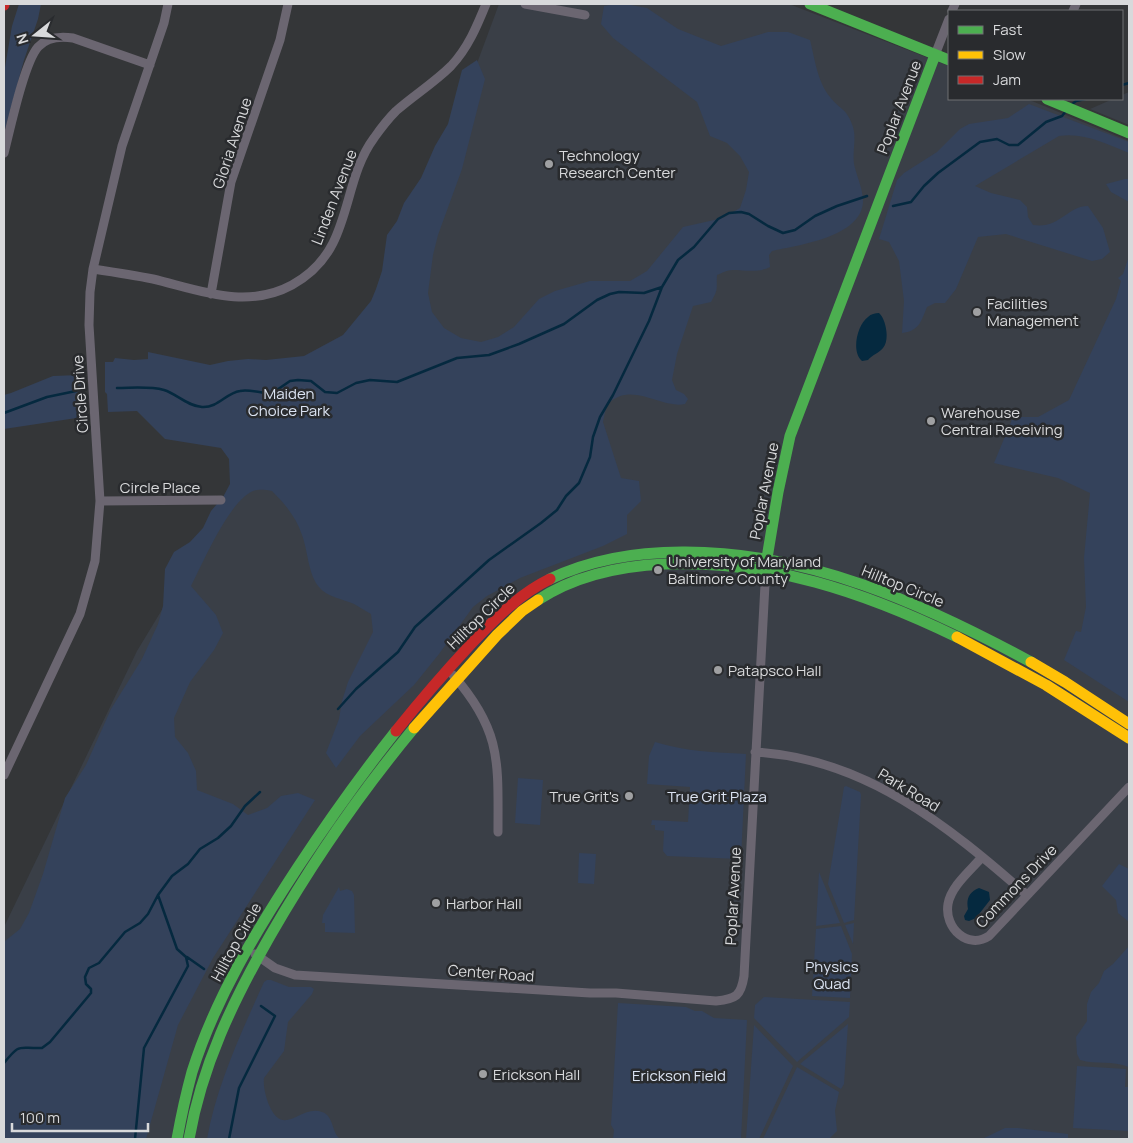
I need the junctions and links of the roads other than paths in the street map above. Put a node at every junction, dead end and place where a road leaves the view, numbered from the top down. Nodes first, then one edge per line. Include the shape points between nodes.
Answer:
1 (168, 4) edge
2 (288, 4) edge
3 (486, 4) edge
4 (525, 4) edge
5 (810, 4) edge
6 (585, 15) dead end
7 (948, 22) edge
8 (935, 55) junction
9 (948, 60) edge
10 (150, 65) junction
11 (1049, 100) edge
12 (1129, 133) edge
13 (4, 153) edge
14 (93, 269) junction
15 (211, 294) junction
16 (221, 500) dead end
17 (100, 501) junction
18 (766, 564) junction
19 (448, 669) junction
20 (456, 678) junction
21 (1129, 724) edge
22 (1129, 738) edge
23 (755, 752) junction
24 (4, 775) edge
25 (1129, 787) edge
26 (498, 832) dead end
27 (982, 857) junction
28 (1027, 895) junction
29 (248, 949) junction
30 (258, 956) junction
31 (738, 995) joint
32 (177, 1139) edge
33 (189, 1139) edge

1 - 10 street, Circle Drive
2 - 15 street, Gloria Avenue via 280,40 231,182
3 - 15 street, Linden Avenue via 464,50 436,80 395,112 371,142 354,179 337,235 321,263 304,278 267,295 235,298
4 - 6 street
5 - 8 street
7 - 8 street, Poplar Avenue
8 - 9 street
8 - 18 street, Poplar Avenue via 790,436
10 - 13 street via 73,38 63,36 45,42 31,57
10 - 14 street, Circle Drive via 122,146
11 - 12 street
14 - 15 street, Linden Avenue
14 - 17 street, Circle Drive via 89,325
16 - 17 street, Circle Place
17 - 24 street, Circle Drive via 95,561 80,614
18 - 19 street, Hilltop Circle via 724,553 672,552 637,554 576,567 529,591 510,606
18 - 20 street, Hilltop Circle via 639,565 581,578 537,600 519,614
18 - 21 street, Hilltop Circle via 820,570 935,614 1051,674
18 - 22 street, Hilltop Circle via 872,600 962,640 1059,693
18 - 23 street, Poplar Avenue
19 - 20 street
19 - 29 street, Hilltop Circle via 330,819
20 - 26 street via 480,709 493,740 498,771
20 - 30 street, Hilltop Circle via 404,740 339,827
23 - 27 street, Park Road via 820,762 846,771 917,808
23 - 31 street, Poplar Avenue via 744,976 742,991
25 - 28 street, Commons Drive
27 - 28 street, Park Road
27 - 28 street, Commons Drive via 951,895 948,914 956,932 968,940 984,940
29 - 30 street, Center Road
29 - 32 street, Hilltop Circle via 203,1040 189,1083
30 - 31 street, Center Road via 275,968 295,975 716,1000
30 - 33 street, Hilltop Circle via 214,1044

